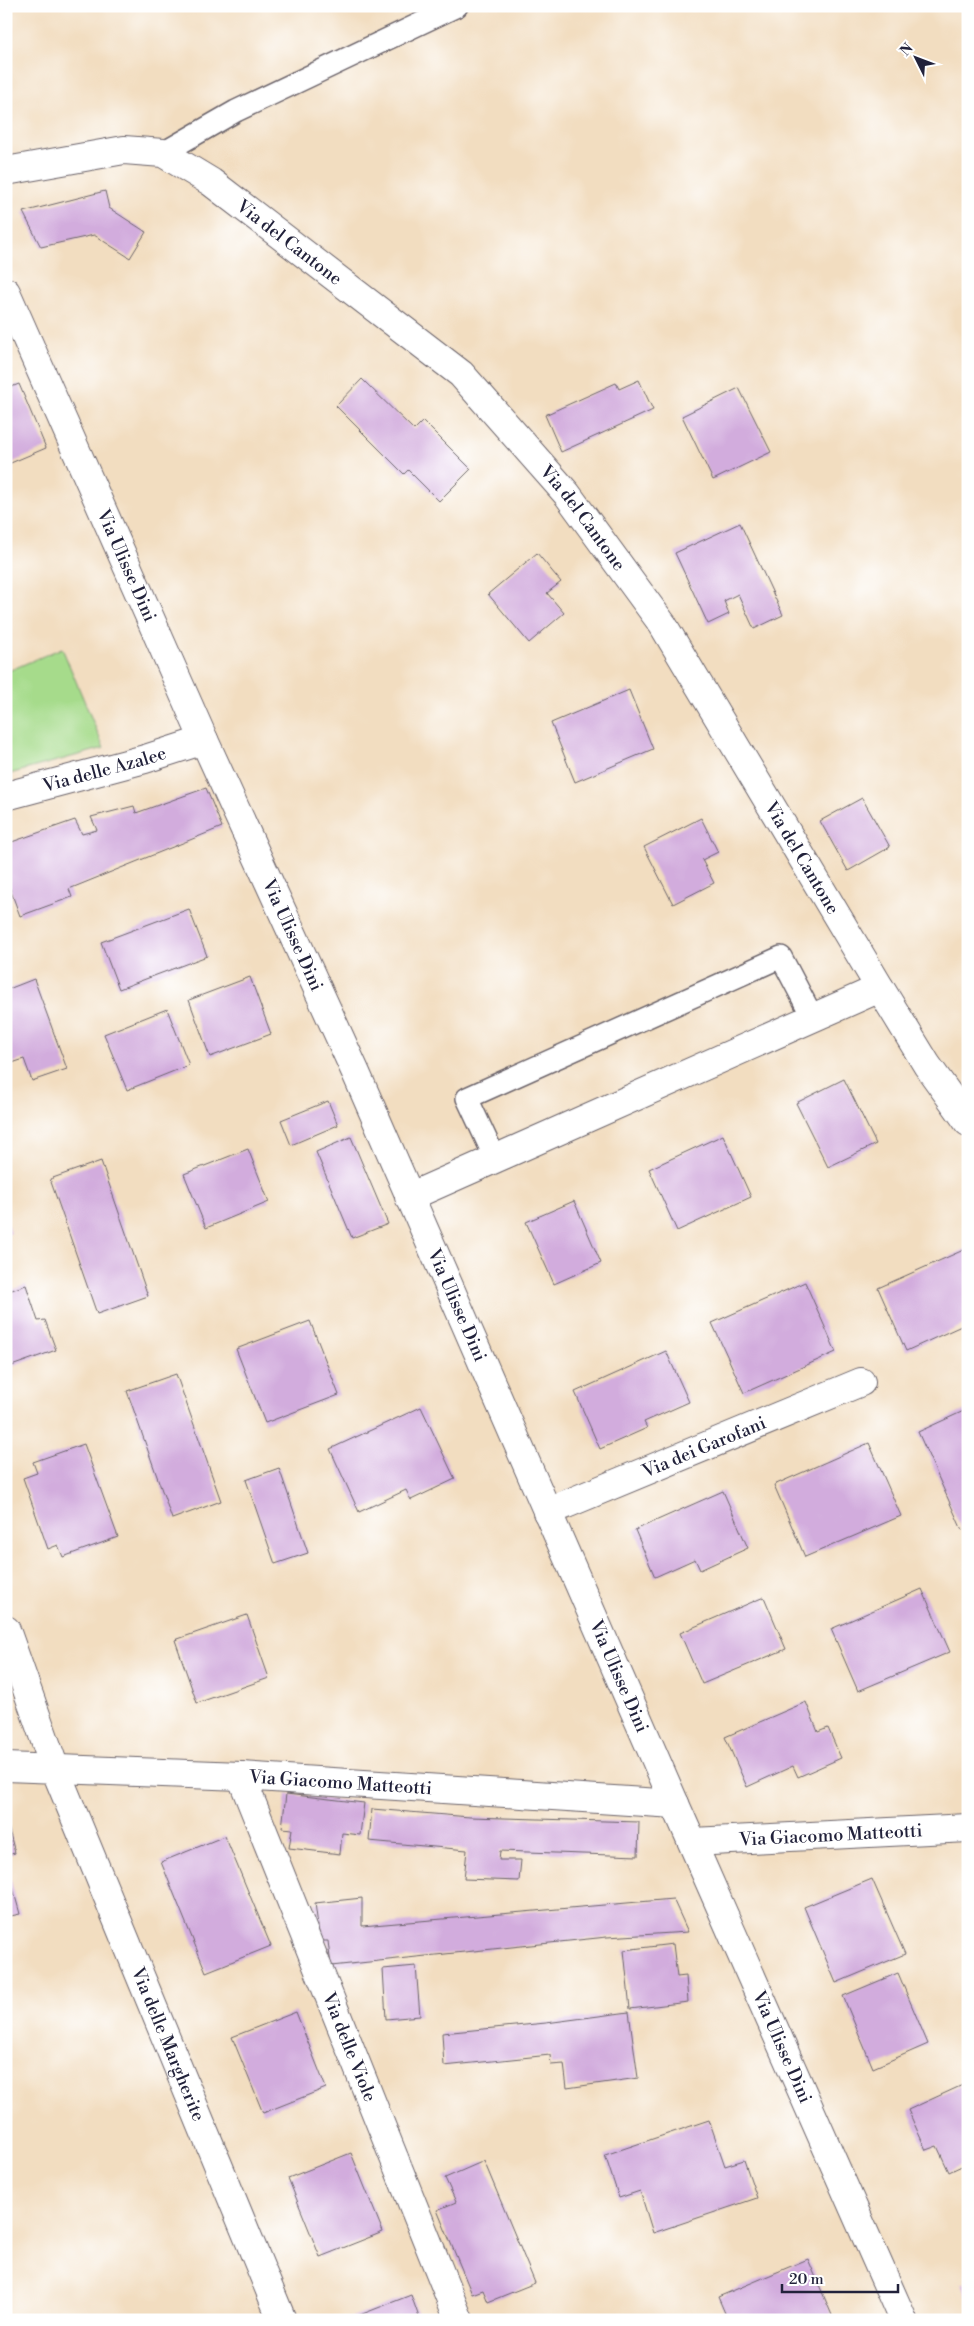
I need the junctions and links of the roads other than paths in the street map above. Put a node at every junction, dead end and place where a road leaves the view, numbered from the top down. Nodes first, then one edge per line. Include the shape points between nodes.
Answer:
1 (457, 6) edge
2 (164, 153) junction
3 (6, 171) edge
4 (6, 292) edge
5 (204, 740) junction
6 (6, 796) edge
7 (880, 988) junction
8 (813, 1018) junction
9 (968, 1122) edge
10 (495, 1158) junction
11 (410, 1197) junction
12 (861, 1382) dead end
13 (547, 1512) junction
14 (6, 1630) edge
15 (6, 1767) edge
16 (55, 1769) junction
17 (241, 1776) junction
18 (674, 1804) junction
19 (968, 1828) edge
20 (693, 1842) junction
21 (282, 2320) edge
22 (459, 2320) edge
23 (903, 2320) edge

1 - 2 lane via 236,111
2 - 3 street, Via del Cantone via 124,150
2 - 7 street, Via del Cantone via 211,182 461,374 567,494 664,624
4 - 5 street, Via Ulisse Dini
5 - 6 street, Via delle Azalee
5 - 11 street, Via Ulisse Dini
7 - 8 street
7 - 9 street, Via del Cantone via 927,1065
8 - 10 street
8 - 10 lane via 781,957 467,1098
10 - 11 street
11 - 13 street, Via Ulisse Dini
12 - 13 street, Via dei Garofani
13 - 18 street, Via Ulisse Dini
14 - 16 street
15 - 16 street, Via Giacomo Matteotti
16 - 17 street, Via Giacomo Matteotti
16 - 21 street, Via delle Margherite
17 - 18 street, Via Giacomo Matteotti
17 - 22 street, Via delle Viole
18 - 20 street, Via Ulisse Dini
19 - 20 street, Via Giacomo Matteotti
20 - 23 street, Via Ulisse Dini

